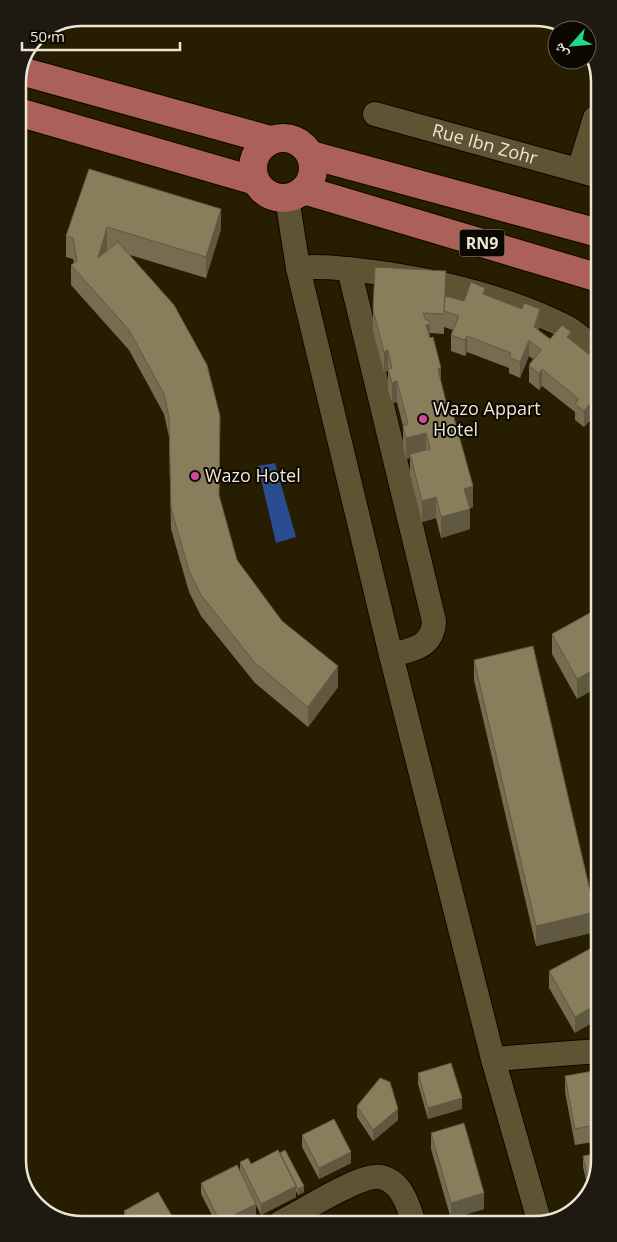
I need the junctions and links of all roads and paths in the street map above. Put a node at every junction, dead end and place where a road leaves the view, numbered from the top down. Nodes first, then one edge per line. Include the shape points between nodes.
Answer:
1 (27, 73) edge
2 (26, 114) edge
3 (375, 114) dead end
4 (270, 140) junction
5 (591, 145) edge
6 (311, 155) junction
7 (587, 172) edge
8 (256, 181) junction
9 (296, 194) junction
10 (591, 231) edge
11 (298, 268) junction
12 (349, 269) junction
13 (591, 277) edge
14 (591, 346) edge
15 (391, 655) junction
16 (591, 1052) edge
17 (493, 1059) junction
18 (292, 1216) edge
19 (412, 1216) edge
20 (539, 1216) edge

1 - 4 main road, RN9
2 - 8 main road, RN9
3 - 7 street, Rue Ibn Zohr
4 - 6 main road, RN9 via 289,138 298,141
4 - 8 main road via 256,153 253,162
5 - 7 street
6 - 9 main road via 313,174
6 - 10 main road, RN9
8 - 9 main road, RN9 via 268,194
9 - 11 street
9 - 13 main road, RN9
11 - 12 street
11 - 15 street
12 - 14 street via 426,280 492,297 568,328
12 - 15 street via 434,621 434,630 426,644
15 - 17 street
16 - 17 street
17 - 20 street
18 - 19 street via 371,1177 389,1180 402,1194

